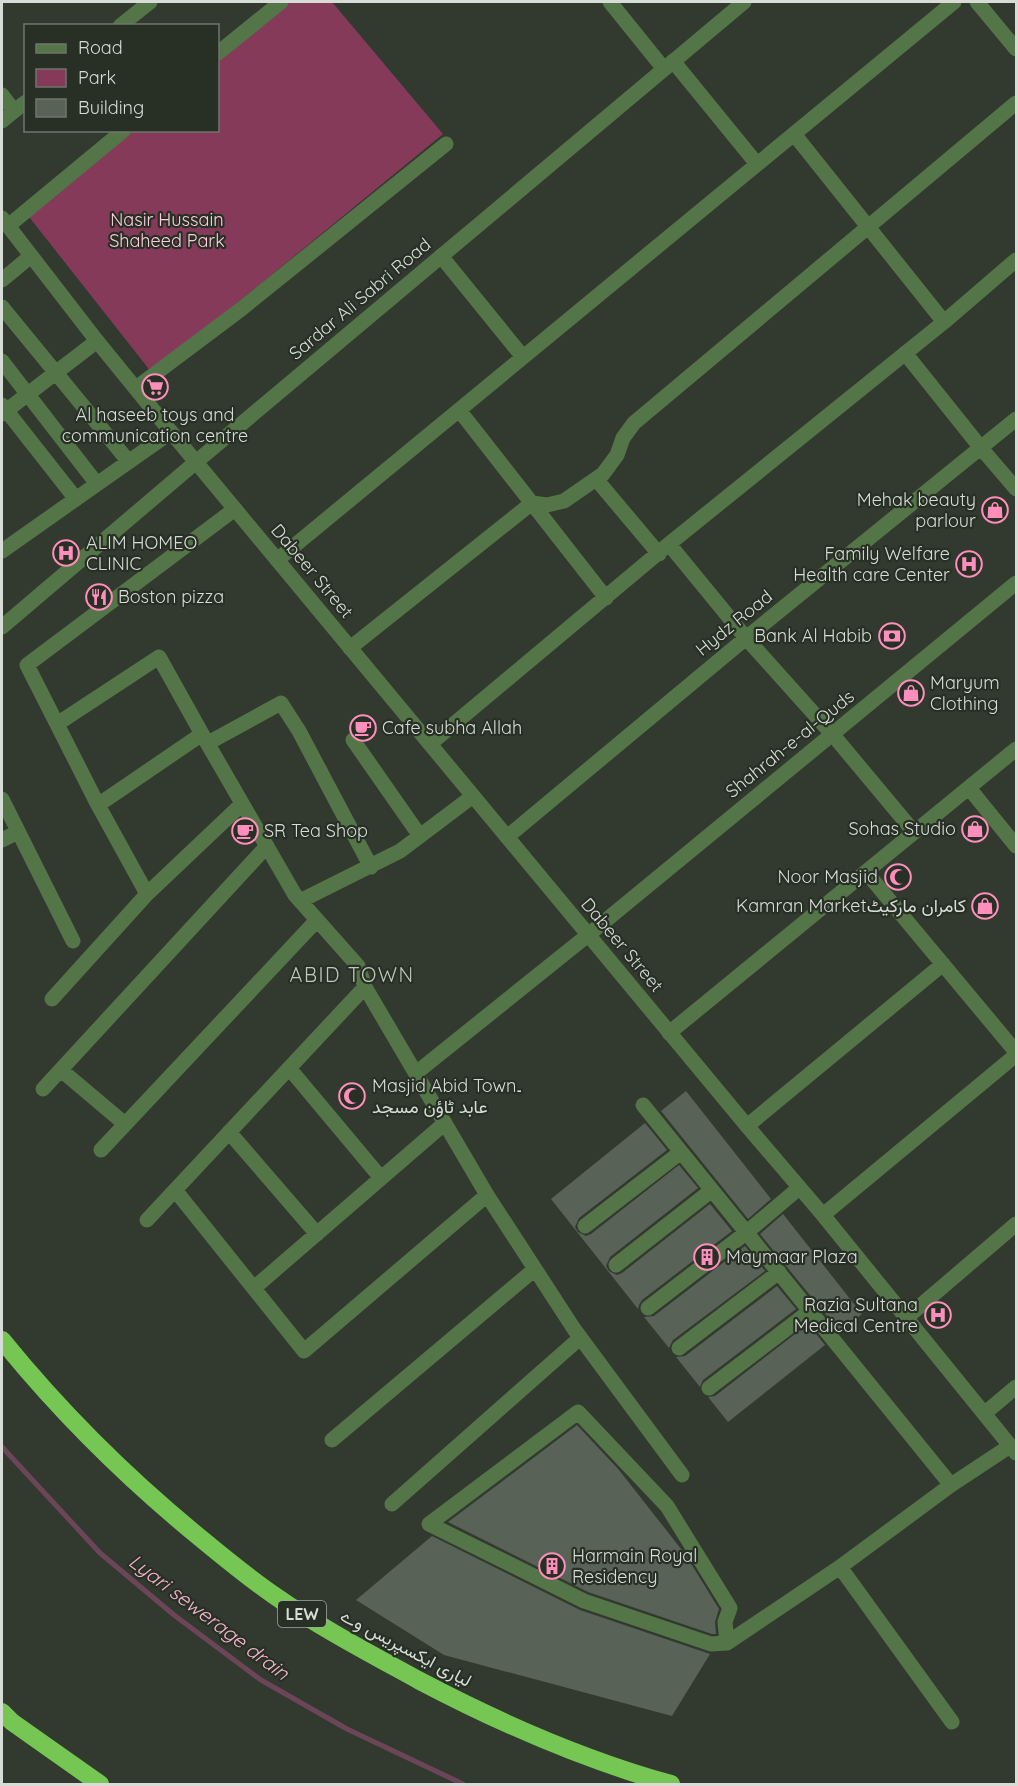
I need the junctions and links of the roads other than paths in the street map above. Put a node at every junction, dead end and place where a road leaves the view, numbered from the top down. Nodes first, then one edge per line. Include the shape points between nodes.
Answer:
1 (150, 2) edge
2 (281, 2) edge
3 (610, 2) edge
4 (744, 2) edge
5 (954, 2) edge
6 (977, 2) edge
7 (122, 24) edge
8 (1017, 49) edge
9 (219, 52) edge
10 (669, 65) junction
11 (2, 95) edge
12 (1017, 103) edge
13 (20, 106) edge
14 (2, 121) edge
15 (121, 132) edge
16 (794, 134) junction
17 (446, 144) dead end
18 (757, 164) junction
19 (5, 222) edge
20 (868, 227) junction
21 (31, 256) junction
22 (441, 256) junction
23 (1017, 260) edge
24 (2, 280) edge
25 (2, 307) edge
26 (944, 322) junction
27 (97, 341) junction
28 (905, 353) junction
29 (523, 357) junction
30 (2, 361) edge
31 (55, 373) junction
32 (136, 388) junction
33 (27, 394) junction
34 (3, 410) edge
35 (459, 410) junction
36 (1017, 418) edge
37 (171, 432) junction
38 (981, 448) junction
39 (129, 462) junction
40 (196, 462) junction
41 (596, 479) junction
42 (97, 484) junction
43 (1017, 489) edge
44 (76, 499) junction
45 (532, 503) junction
46 (235, 510) junction
47 (664, 549) junction
48 (2, 551) edge
49 (277, 560) junction
50 (1017, 583) edge
51 (606, 598) junction
52 (2, 627) edge
53 (746, 638) junction
54 (350, 648) junction
55 (57, 724) junction
56 (833, 735) junction
57 (205, 739) junction
58 (352, 740) dead end
59 (430, 744) junction
60 (1017, 749) edge
61 (969, 788) junction
62 (473, 796) junction
63 (2, 799) edge
64 (242, 804) junction
65 (98, 805) junction
66 (18, 832) junction
67 (914, 832) junction
68 (420, 836) junction
69 (507, 837) junction
70 (2, 840) edge
71 (267, 846) junction
72 (1017, 846) edge
73 (371, 867) junction
74 (866, 872) junction
75 (147, 894) junction
76 (300, 901) junction
77 (317, 920) junction
78 (588, 935) junction
79 (74, 941) dead end
80 (943, 964) junction
81 (365, 987) junction
82 (52, 999) dead end
83 (669, 1033) junction
84 (1017, 1053) edge
85 (289, 1068) junction
86 (61, 1070) junction
87 (416, 1073) junction
88 (43, 1089) dead end
89 (643, 1105) dead end
90 (445, 1123) junction
91 (125, 1124) junction
92 (747, 1126) junction
93 (229, 1132) junction
94 (101, 1150) dead end
95 (681, 1152) junction
96 (381, 1178) junction
97 (799, 1188) junction
98 (175, 1190) junction
99 (712, 1190) junction
100 (487, 1195) junction
101 (823, 1215) junction
102 (147, 1220) dead end
103 (1017, 1224) edge
104 (585, 1226) dead end
105 (747, 1232) junction
106 (316, 1234) junction
107 (616, 1265) dead end
108 (535, 1269) junction
109 (779, 1272) junction
110 (254, 1288) junction
111 (648, 1308) dead end
112 (810, 1311) junction
113 (906, 1318) junction
114 (580, 1338) junction
115 (2, 1340) edge
116 (679, 1348) dead end
117 (1017, 1387) edge
118 (709, 1388) dead end
119 (985, 1413) junction
120 (332, 1440) dead end
121 (1013, 1449) edge
122 (682, 1475) dead end
123 (951, 1485) junction
124 (392, 1504) dead end
125 (840, 1567) junction
126 (727, 1643) junction
127 (2, 1712) edge
128 (952, 1722) dead end
129 (100, 1785) edge
130 (671, 1785) edge

1 - 7 street
2 - 9 street
3 - 10 street
4 - 10 street, Sardar Ali Sabri Road
5 - 16 street
6 - 8 street
10 - 18 street
10 - 22 street, Sardar Ali Sabri Road
11 - 13 street
12 - 20 street
13 - 14 street
15 - 19 street
16 - 18 street
16 - 20 street
17 - 32 street via 240,310
18 - 29 street
19 - 21 street, Dabeer Street
20 - 26 street
20 - 41 street via 634,423 617,455
21 - 24 street
21 - 27 street, Dabeer Street
22 - 29 street
22 - 40 street, Sardar Ali Sabri Road
23 - 26 street
25 - 31 street
26 - 28 street
27 - 31 street
27 - 32 street, Dabeer Street
28 - 38 street
28 - 47 street
29 - 35 street
30 - 33 street
31 - 33 street
31 - 39 street
32 - 37 street, Dabeer Street
33 - 34 street
33 - 42 street
34 - 44 street
35 - 45 street
35 - 49 street
36 - 38 street, Hydz Road
37 - 39 street
37 - 40 street, Dabeer Street
38 - 43 street
38 - 53 street, Hydz Road
39 - 42 street
40 - 46 street, Dabeer Street
40 - 52 street, Sardar Ali Sabri Road
41 - 45 street via 564,501
41 - 47 street
42 - 44 street
44 - 48 street
45 - 51 street
45 - 54 street
46 - 49 street, Dabeer Street
46 - 55 street via 27,665
47 - 51 street
47 - 53 street
49 - 54 street, Dabeer Street
50 - 56 street, Shahrah-e-al-Quds
51 - 59 street
53 - 56 street
53 - 69 street, Hydz Road
54 - 59 street, Dabeer Street
55 - 57 street via 159,657
55 - 65 street
56 - 67 street
56 - 78 street, Shahrah-e-al-Quds
57 - 64 street
57 - 65 street
57 - 73 street via 280,703 299,731
58 - 68 street
59 - 62 street, Dabeer Street
60 - 61 street
61 - 67 street
61 - 72 street
62 - 68 street
62 - 69 street, Dabeer Street
63 - 66 street
64 - 71 street
64 - 75 street
65 - 75 street
66 - 70 street
66 - 79 street
67 - 74 street
68 - 73 street
69 - 78 street, Dabeer Street
71 - 76 street
71 - 86 street
73 - 76 street
74 - 80 street
74 - 83 street
75 - 82 street
76 - 77 street
77 - 81 street via 358,966
77 - 91 street
78 - 83 street, Dabeer Street
78 - 87 street, Shahrah-e-al-Quds
80 - 84 street
80 - 92 street
81 - 85 street
81 - 87 street
83 - 92 street, Dabeer Street
84 - 101 street
85 - 93 street
85 - 96 street
86 - 88 street
86 - 91 street
87 - 90 street
89 - 95 street
90 - 96 street
90 - 100 street
91 - 94 street
92 - 97 street, Dabeer Street
93 - 98 street
93 - 106 street
95 - 99 street
95 - 104 street
96 - 106 street
97 - 101 street, Dabeer Street
97 - 105 street
98 - 102 street
98 - 110 street
99 - 105 street
99 - 107 street
100 - 108 street
100 - 110 street via 304,1351
101 - 113 street, Dabeer Street
103 - 113 street
105 - 109 street
105 - 111 street
106 - 110 street
108 - 114 street
108 - 120 street
109 - 112 street
109 - 116 street
112 - 118 street
112 - 123 street
113 - 119 street, Dabeer Street
114 - 122 street
114 - 124 street
115 - 130 highway, لیاری ایکسپریس وے / LEW via 127,1475 274,1596 318,1625 459,1701 558,1746
117 - 119 street
119 - 121 street, Dabeer Street
121 - 123 street
123 - 125 street
125 - 126 street
125 - 128 street
126 - 126 street via 725,1622 730,1608 667,1506 578,1412 429,1524 584,1600 711,1644
127 - 129 highway

